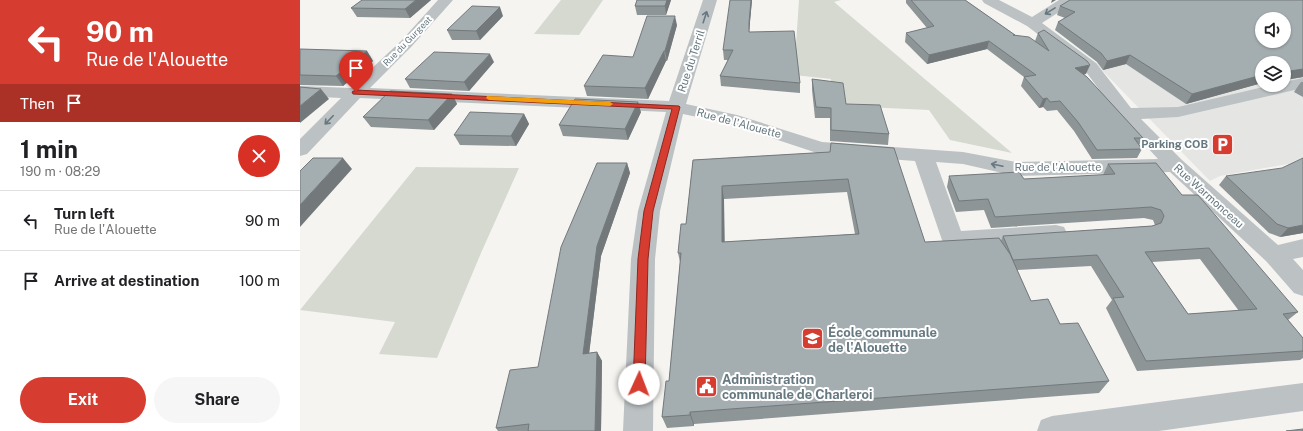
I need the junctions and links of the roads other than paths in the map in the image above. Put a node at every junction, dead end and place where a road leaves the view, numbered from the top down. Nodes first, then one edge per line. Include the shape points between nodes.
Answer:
1 (446, 0) edge
2 (710, 0) edge
3 (989, 0) edge
4 (1068, 0) edge
5 (1032, 23) junction
6 (1303, 83) edge
7 (300, 91) edge
8 (356, 92) junction
9 (676, 107) junction
10 (1126, 114) junction
11 (300, 150) edge
12 (923, 155) junction
13 (1175, 165) junction
14 (1073, 232) edge
15 (1303, 248) edge
16 (1274, 254) junction
17 (1303, 286) edge
18 (1303, 396) edge
19 (638, 431) edge
20 (1052, 431) edge

1 - 8 street, Rue du Gurgeat via 407,43
9 -> 2 street, Rue du Terril
3 - 5 street, Rue Warmonceau
4 -> 5 street
5 - 10 street, Rue Warmonceau via 1090,66
6 - 10 street via 1178,112
7 - 8 street, Rue de l'Alouette
8 - 9 street, Rue de l'Alouette
8 -> 11 street, Rue du Gurgeat
9 - 12 street, Rue de l'Alouette via 731,119 820,148
9 - 19 street, Rue du Terril via 648,211 643,259
10 - 13 street, Rue Warmonceau
13 -> 12 street, Rue de l'Alouette via 1016,169 962,158
12 - 14 street via 953,240
13 - 16 street, Rue Warmonceau
15 - 16 street
16 - 17 street, Rue Warmonceau
18 - 20 street

